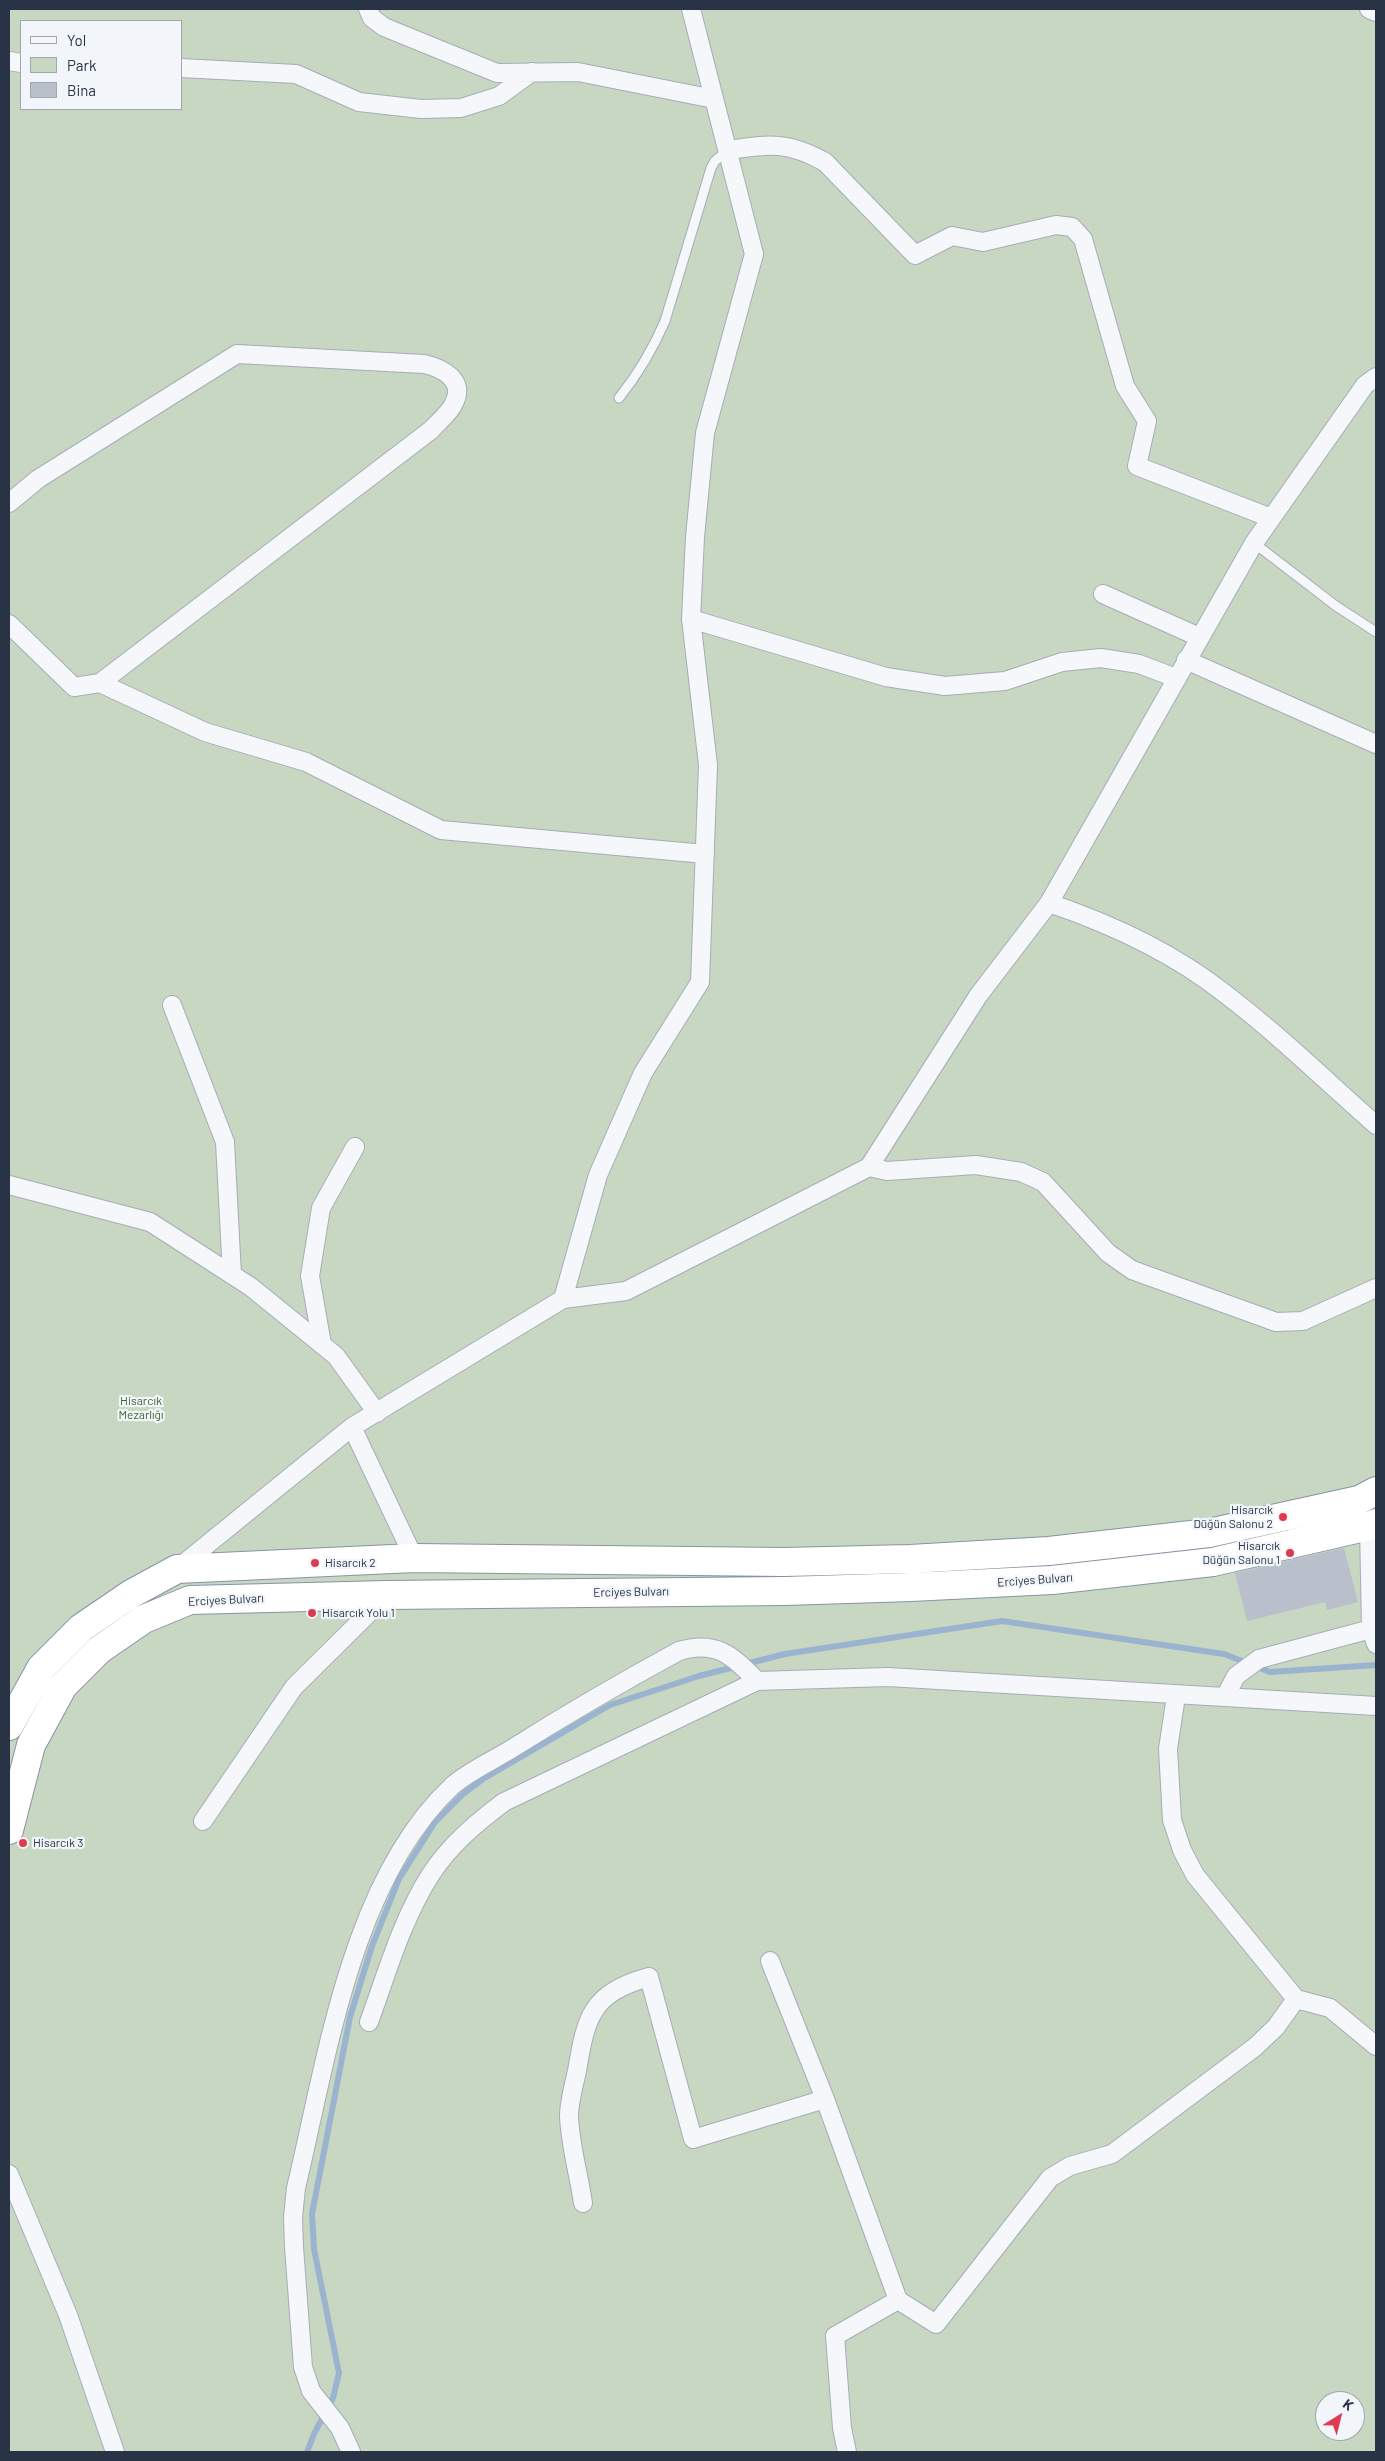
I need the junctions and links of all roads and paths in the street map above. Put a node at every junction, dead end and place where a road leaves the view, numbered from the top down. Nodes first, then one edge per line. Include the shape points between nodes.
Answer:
1 (368, 9) edge
2 (691, 9) edge
3 (1369, 9) edge
4 (1376, 12) edge
5 (182, 68) edge
6 (532, 72) junction
7 (714, 99) junction
8 (728, 150) junction
9 (1373, 385) edge
10 (619, 398) dead end
11 (9, 503) edge
12 (1271, 518) junction
13 (1254, 542) junction
14 (1103, 594) dead end
15 (691, 619) junction
16 (9, 624) edge
17 (1376, 632) edge
18 (1199, 637) junction
19 (1186, 660) junction
20 (1176, 678) junction
21 (100, 683) junction
22 (1376, 744) edge
23 (705, 854) junction
24 (1049, 903) junction
25 (172, 1005) dead end
26 (1376, 1124) edge
27 (355, 1147) dead end
28 (869, 1166) junction
29 (9, 1185) edge
30 (232, 1275) junction
31 (1376, 1288) edge
32 (564, 1299) junction
33 (322, 1344) junction
34 (377, 1412) junction
35 (352, 1427) junction
36 (1376, 1491) edge
37 (1373, 1525) edge
38 (414, 1558) junction
39 (178, 1569) junction
40 (387, 1595) junction
41 (1374, 1636) edge
42 (753, 1677) junction
43 (1176, 1696) junction
44 (1225, 1697) junction
45 (1376, 1706) edge
46 (9, 1726) edge
47 (202, 1820) dead end
48 (9, 1830) edge
49 (770, 1960) dead end
50 (1296, 2000) junction
51 (369, 2022) dead end
52 (1376, 2046) edge
53 (825, 2099) junction
54 (9, 2174) edge
55 (583, 2203) dead end
56 (898, 2300) junction
57 (116, 2452) edge
58 (351, 2452) edge
59 (847, 2452) edge

1 - 6 street via 372,18 384,27 497,72
2 - 7 street
3 - 4 street
5 - 6 street via 296,74 359,102 420,109 461,108 499,96
6 - 7 street via 578,72
7 - 8 street
8 - 10 lane via 711,168 656,342
8 - 12 street via 773,144 808,153 825,162 915,255 952,236 983,242 1056,224 1072,227 1083,239 1125,386 1147,421 1137,466
8 - 15 street via 754,254 705,433
9 - 12 street
11 - 21 street via 38,479 237,354 424,364 440,368 453,379 457,393 454,404 431,430
12 - 13 street
13 - 17 lane via 1336,606
13 - 18 street
14 - 18 street
15 - 20 street via 886,677 945,686 1005,681 1062,662 1101,658 1139,664
15 - 23 street via 708,765
16 - 21 street via 74,687
18 - 19 street
19 - 20 street
19 - 22 street
20 - 24 street
21 - 23 street via 205,732 306,762 441,830
23 - 32 street via 700,982 643,1073 598,1175
24 - 26 street via 1096,919 1136,938 1224,992
24 - 28 street via 978,996
25 - 30 street via 225,1142
27 - 33 street via 321,1208 316,1237 310,1276
28 - 31 street via 887,1171 976,1165 1021,1172 1043,1182 1108,1253 1132,1270 1276,1322 1304,1321
28 - 32 street via 626,1291
29 - 30 street via 150,1222
30 - 33 street
32 - 34 street
33 - 34 street via 336,1356
34 - 35 street
35 - 38 street
35 - 39 street
36 - 38 highway via 1359,1500 1208,1534 1049,1551 784,1562
37 - 40 highway, Erciyes Bulvarı via 1213,1562 1052,1580 814,1590
37 - 41 street
38 - 39 highway
39 - 46 highway via 131,1594 81,1628 41,1668
40 - 47 street via 294,1687
40 - 48 highway, Erciyes Bulvarı via 190,1600 144,1619 99,1650 63,1686 31,1744
41 - 44 street via 1259,1659 1236,1676
42 - 43 street via 888,1677
42 - 51 street via 504,1802 476,1822 436,1867 414,1904
42 - 58 street via 723,1651 693,1647 679,1651 594,1697 454,1785 425,1815 379,1892 342,1994 296,2188 293,2217 303,2366 311,2391 340,2428
43 - 44 street
43 - 50 street via 1168,1749 1172,1820 1182,1850 1195,1875
44 - 45 street
49 - 53 street
50 - 52 street via 1330,2008
50 - 56 street via 1276,2027 1255,2047 1112,2154 1070,2166 1050,2178 936,2324
53 - 55 street via 693,2140 649,1977 628,1983 609,1993 594,2009 584,2028 569,2115
53 - 56 street
54 - 57 street via 68,2315
56 - 59 street via 835,2336 842,2428

